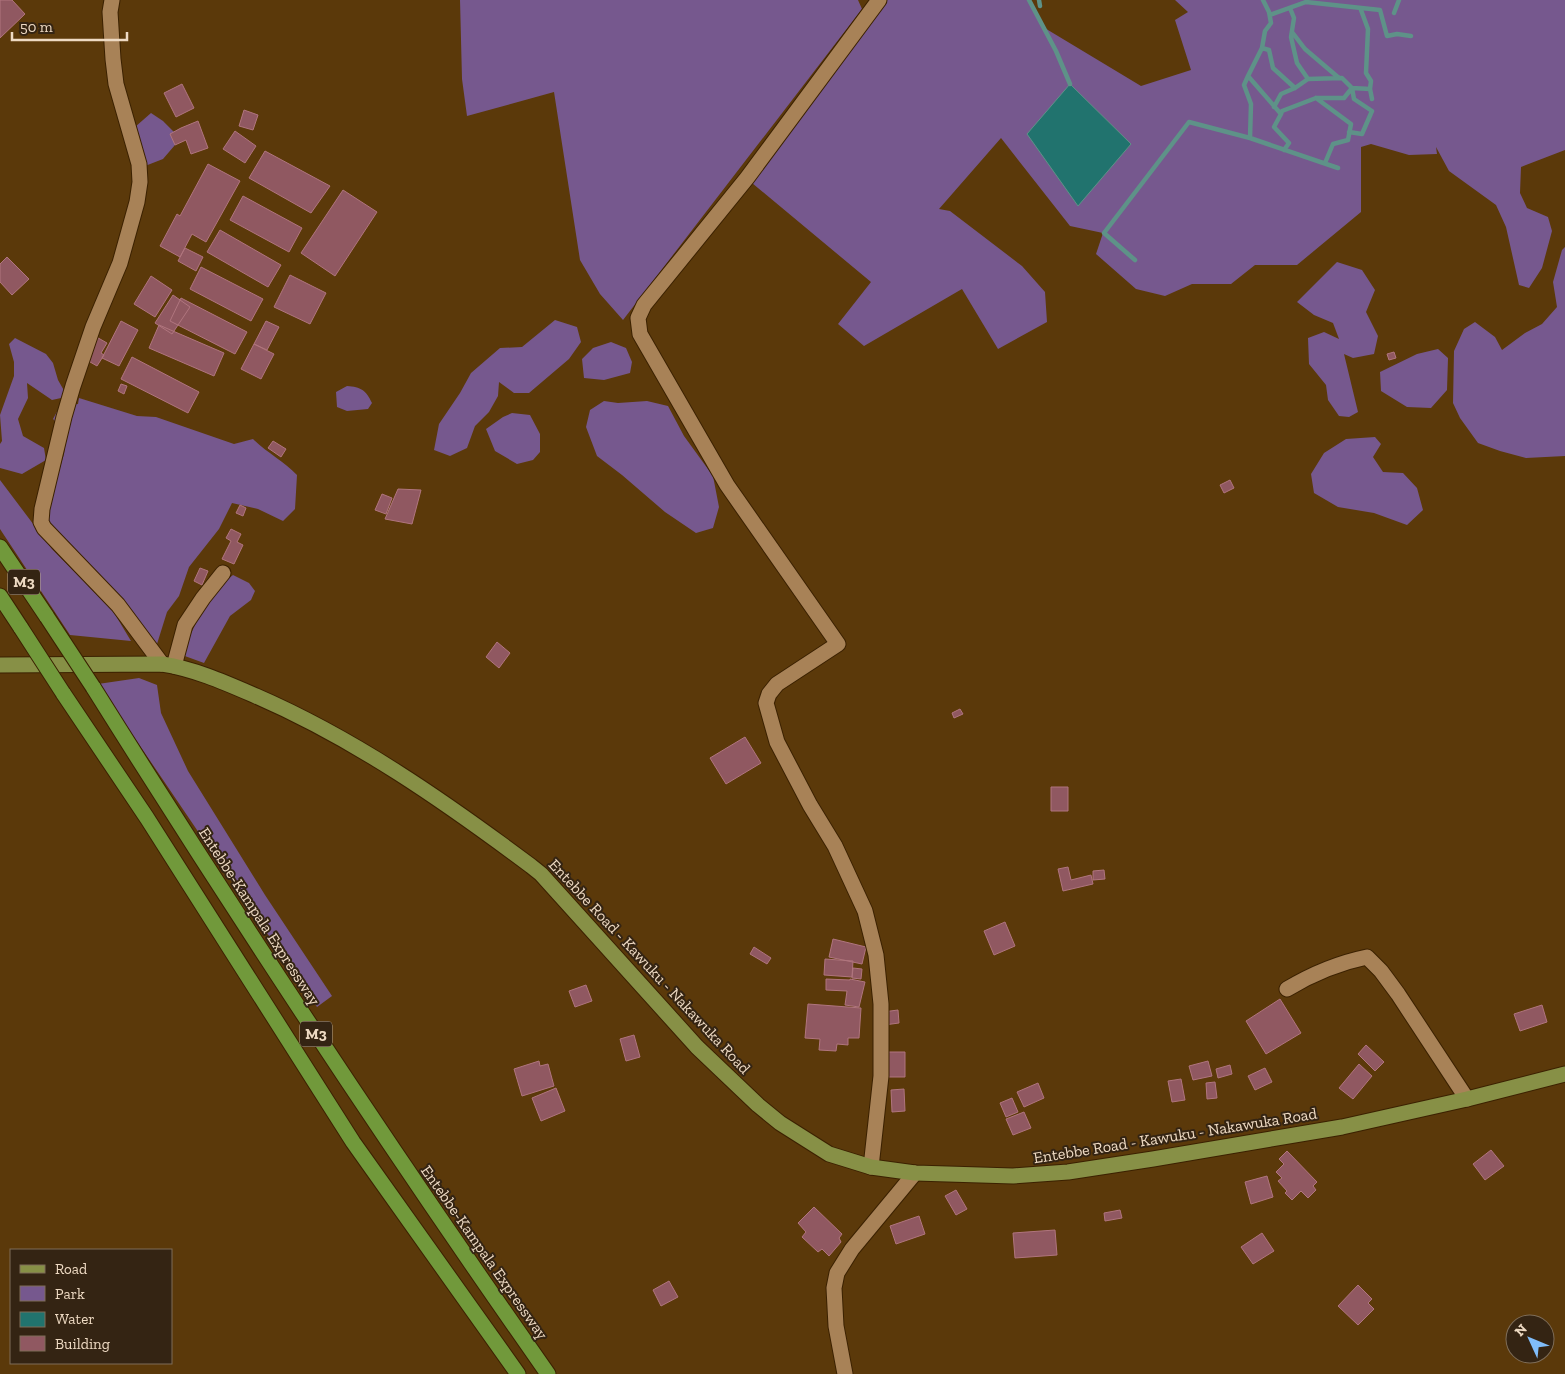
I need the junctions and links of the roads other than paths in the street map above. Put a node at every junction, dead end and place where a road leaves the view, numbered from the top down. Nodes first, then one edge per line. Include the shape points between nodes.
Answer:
1 (112, 0) edge
2 (879, 0) edge
3 (0, 547) edge
4 (223, 573) dead end
5 (0, 596) edge
6 (0, 665) edge
7 (168, 665) junction
8 (1286, 989) dead end
9 (1565, 1074) edge
10 (1467, 1099) junction
11 (871, 1167) junction
12 (915, 1172) junction
13 (518, 1374) edge
14 (548, 1374) edge
15 (845, 1374) edge

1 - 7 street via 110,12 116,84 139,164 140,182 120,263 93,327 71,394 41,522
2 - 11 street via 747,178 644,305 638,318 640,334 727,485 838,644 778,684 766,703 777,742 835,846 865,912 876,954 881,1004 881,1076
3 - 14 highway, Entebbe-Kampala Expressway / M3, bridge via 330,1055
4 - 7 street via 185,625
5 - 13 highway, M3, bridge via 147,818 353,1142
6 - 7 main road, Entebbe Road - Kawuku - Nakawuka Road
7 - 11 main road, Entebbe Road - Kawuku - Nakawuka Road via 226,682 298,714 409,778 467,818 540,874 697,1047 758,1105 829,1154
8 - 10 street via 1309,976 1367,958 1398,994
9 - 10 main road, Entebbe Road - Kawuku - Nakawuka Road
10 - 12 main road, Entebbe Road - Kawuku - Nakawuka Road via 1342,1127 1068,1172 1013,1176
11 - 12 main road, Entebbe Road - Kawuku - Nakawuka Road
12 - 15 street via 837,1273 834,1288 836,1326

